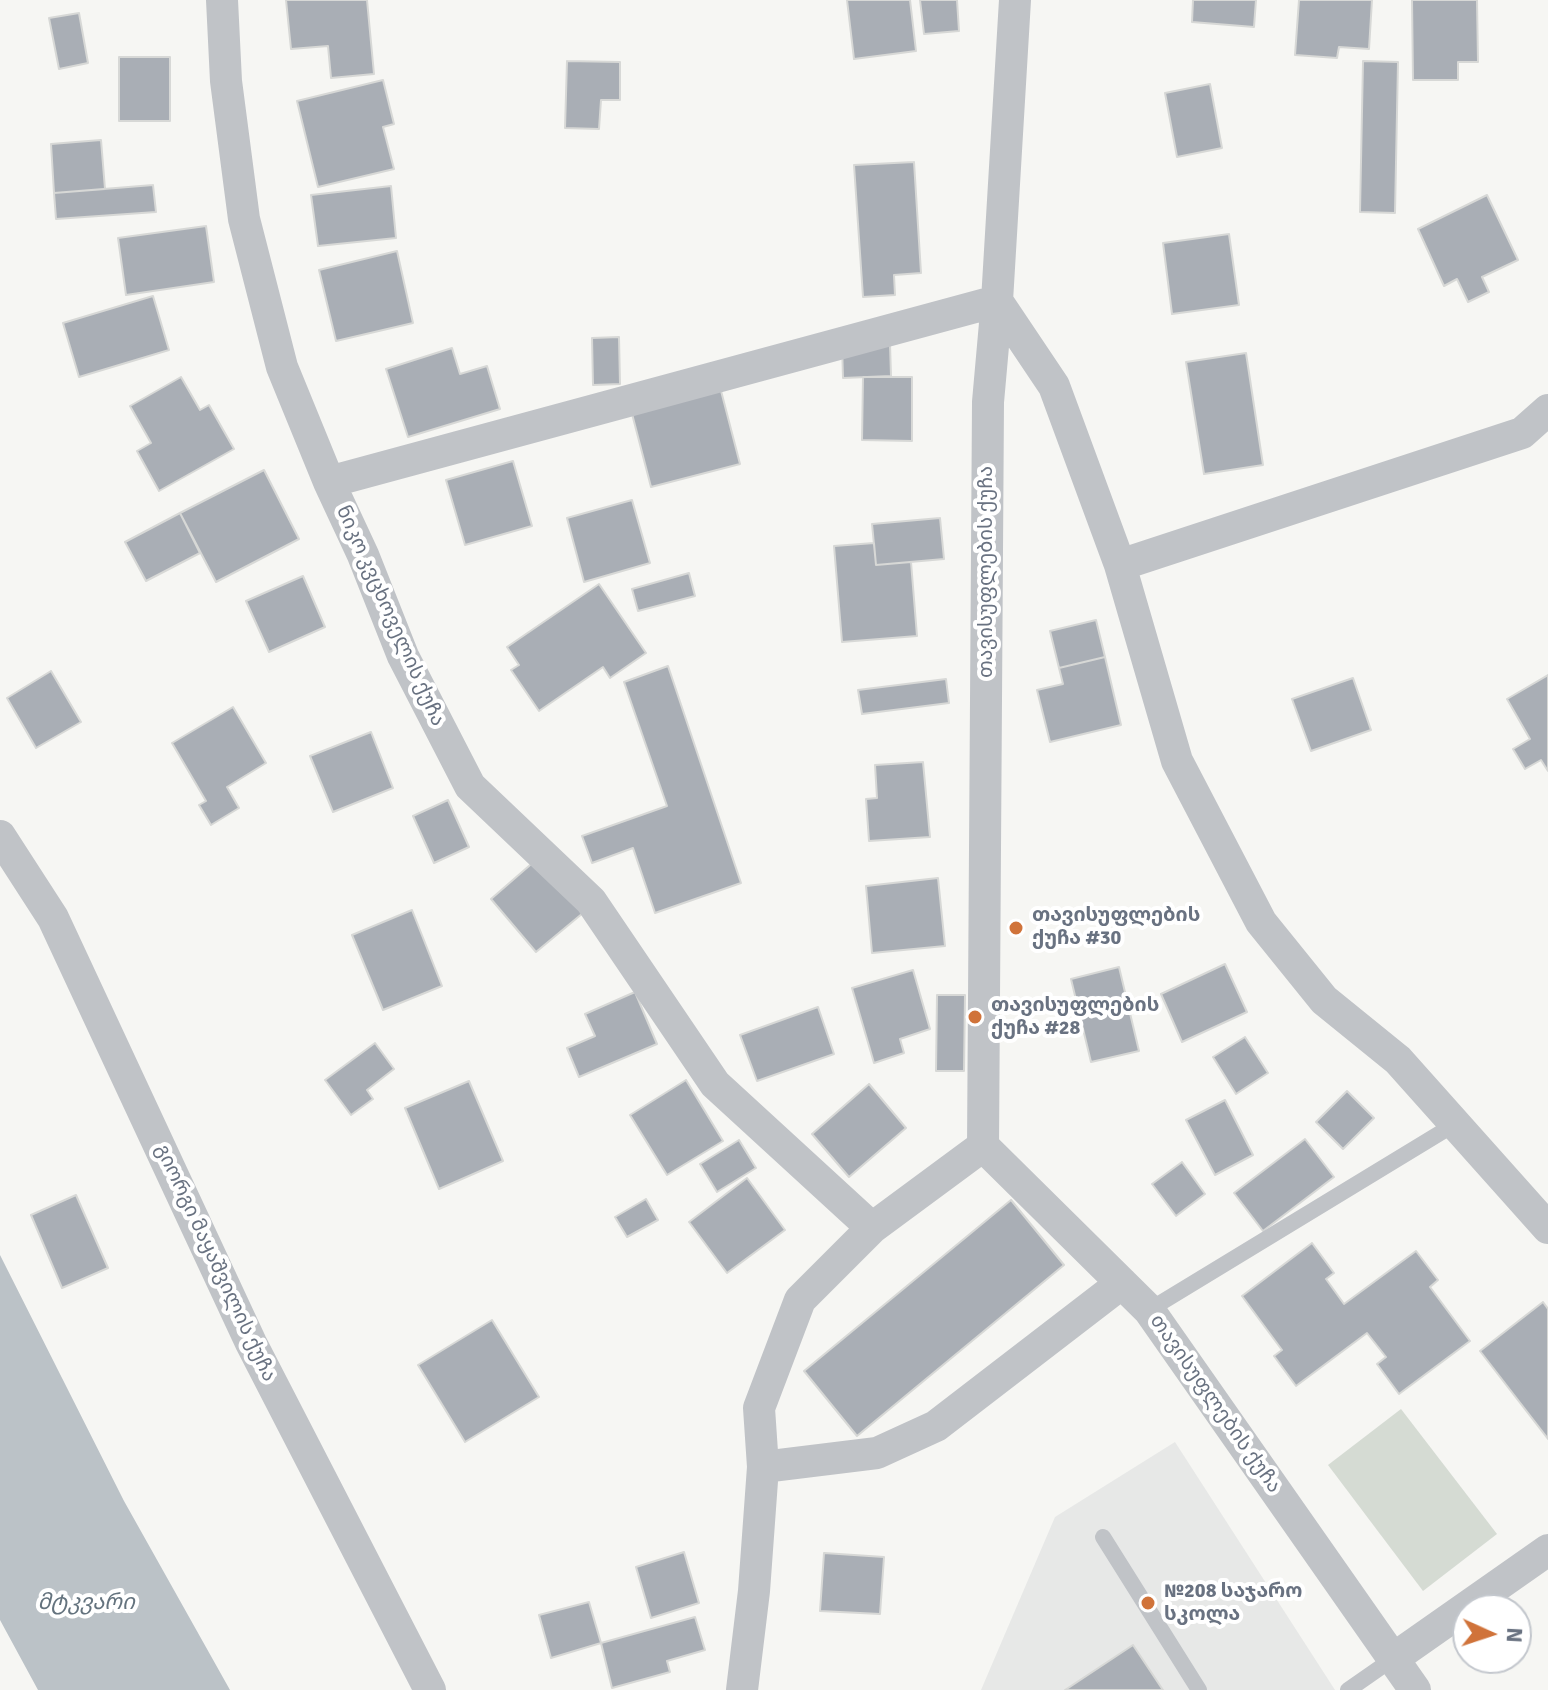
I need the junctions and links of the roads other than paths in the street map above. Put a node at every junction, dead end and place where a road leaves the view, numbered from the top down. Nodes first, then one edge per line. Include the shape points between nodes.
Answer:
1 (222, 0) edge
2 (1015, 0) edge
3 (997, 301) junction
4 (1548, 410) edge
5 (329, 482) junction
6 (1120, 565) junction
7 (0, 836) edge
8 (1455, 1124) junction
9 (983, 1146) junction
10 (872, 1228) junction
11 (1548, 1228) edge
12 (1122, 1283) junction
13 (1149, 1310) junction
14 (763, 1467) junction
15 (1103, 1537) dead end
16 (1548, 1550) edge
17 (1394, 1658) junction
18 (430, 1690) edge
19 (742, 1690) edge
20 (1199, 1690) edge
21 (1348, 1690) edge
22 (1415, 1690) edge

1 - 5 street, ნიკო კვცხოველის ქუჩა via 226,81 244,219 282,367
2 - 3 street, თავისუფლების ქუჩა
3 - 5 street
3 - 6 street via 1054,386
3 - 9 street, თავისუფლების ქუჩა via 988,402
4 - 6 street via 1522,433
5 - 10 street, ნიკო კვცხოველის ქუჩა via 403,656 470,786 591,901 715,1084
6 - 8 street via 1177,761 1261,922 1324,1000 1398,1060
7 - 18 street, გიორგი მაყაშვილის ქუჩა via 53,918 251,1343
8 - 11 street
8 - 13 lane
9 - 10 street
9 - 12 street, თავისუფლების ქუჩა
10 - 14 street via 800,1300 759,1408
12 - 13 street, თავისუფლების ქუჩა
12 - 14 street via 936,1426 877,1453
13 - 17 street, თავისუფლების ქუჩა
14 - 19 street
15 - 20 lane
16 - 17 street
17 - 21 lane
17 - 22 street, თავისუფლების ქუჩა

